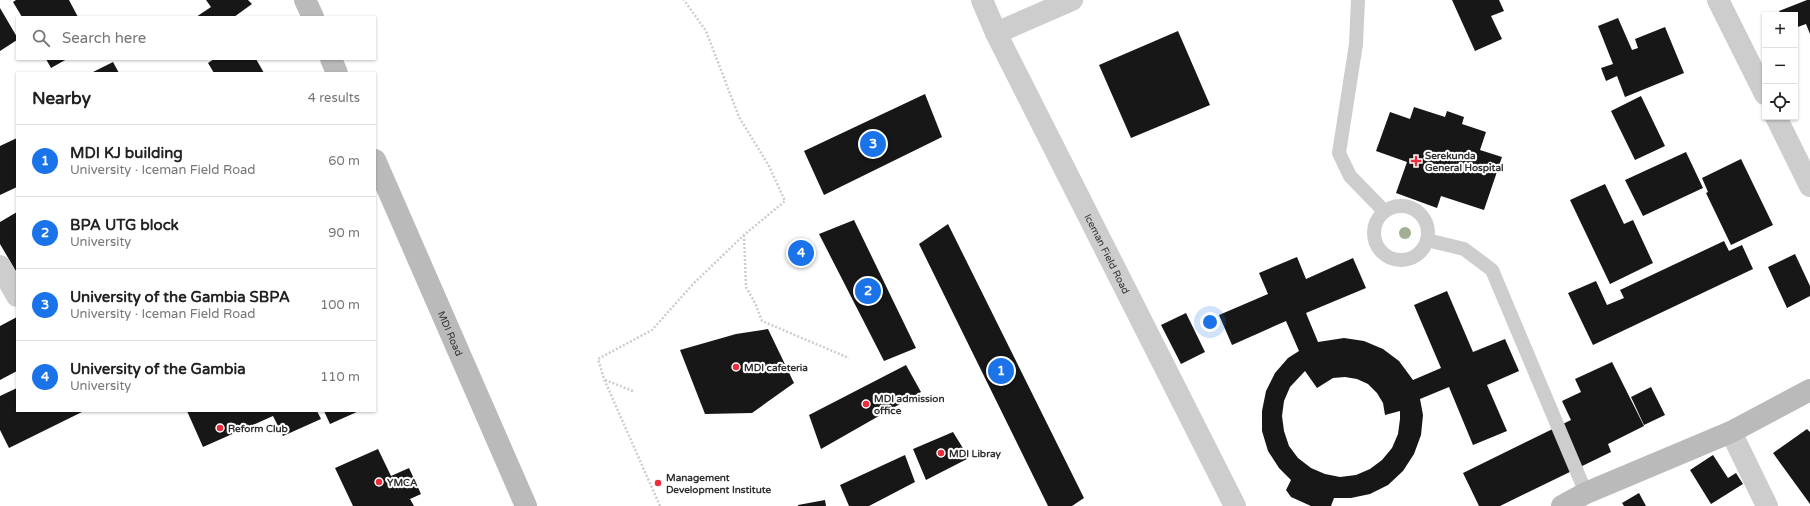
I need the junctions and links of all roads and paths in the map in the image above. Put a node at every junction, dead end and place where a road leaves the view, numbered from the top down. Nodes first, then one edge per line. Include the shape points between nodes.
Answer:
1 (305, 0) edge
2 (684, 0) edge
3 (982, 0) edge
4 (1072, 0) edge
5 (1358, 0) edge
6 (1718, 0) edge
7 (313, 16) edge
8 (996, 33) junction
9 (331, 60) edge
10 (337, 72) edge
11 (1762, 88) edge
12 (1777, 120) edge
13 (376, 162) edge
14 (1810, 186) edge
15 (1384, 212) junction
16 (744, 235) junction
17 (1427, 240) junction
18 (0, 266) edge
19 (16, 294) edge
20 (849, 358) dead end
21 (604, 379) junction
22 (1810, 390) edge
23 (633, 391) dead end
24 (1731, 432) junction
25 (1586, 493) junction
26 (526, 506) edge
27 (660, 506) edge
28 (1235, 506) edge
29 (1562, 506) edge
30 (1767, 506) edge

1 - 7 street
2 - 16 path via 706,31 739,118 769,166 785,201
3 - 8 street, Iceman Field Road
4 - 8 street
5 - 15 lane via 1356,44 1339,153 1350,176
6 - 11 street
8 - 28 street, Iceman Field Road
9 - 10 street
12 - 14 street
13 - 26 street, MDI Road
15 - 17 lane via 1400,206 1416,210 1427,223
15 - 17 lane via 1375,226 1374,234 1376,242 1387,255 1394,258 1411,258 1424,247
16 - 20 path via 746,287 762,321
16 - 21 path via 694,283 652,330 598,359
17 - 25 lane via 1464,249 1492,270
18 - 19 street
21 - 23 path
21 - 27 path
22 - 24 street
24 - 25 street
24 - 30 street
25 - 29 street

